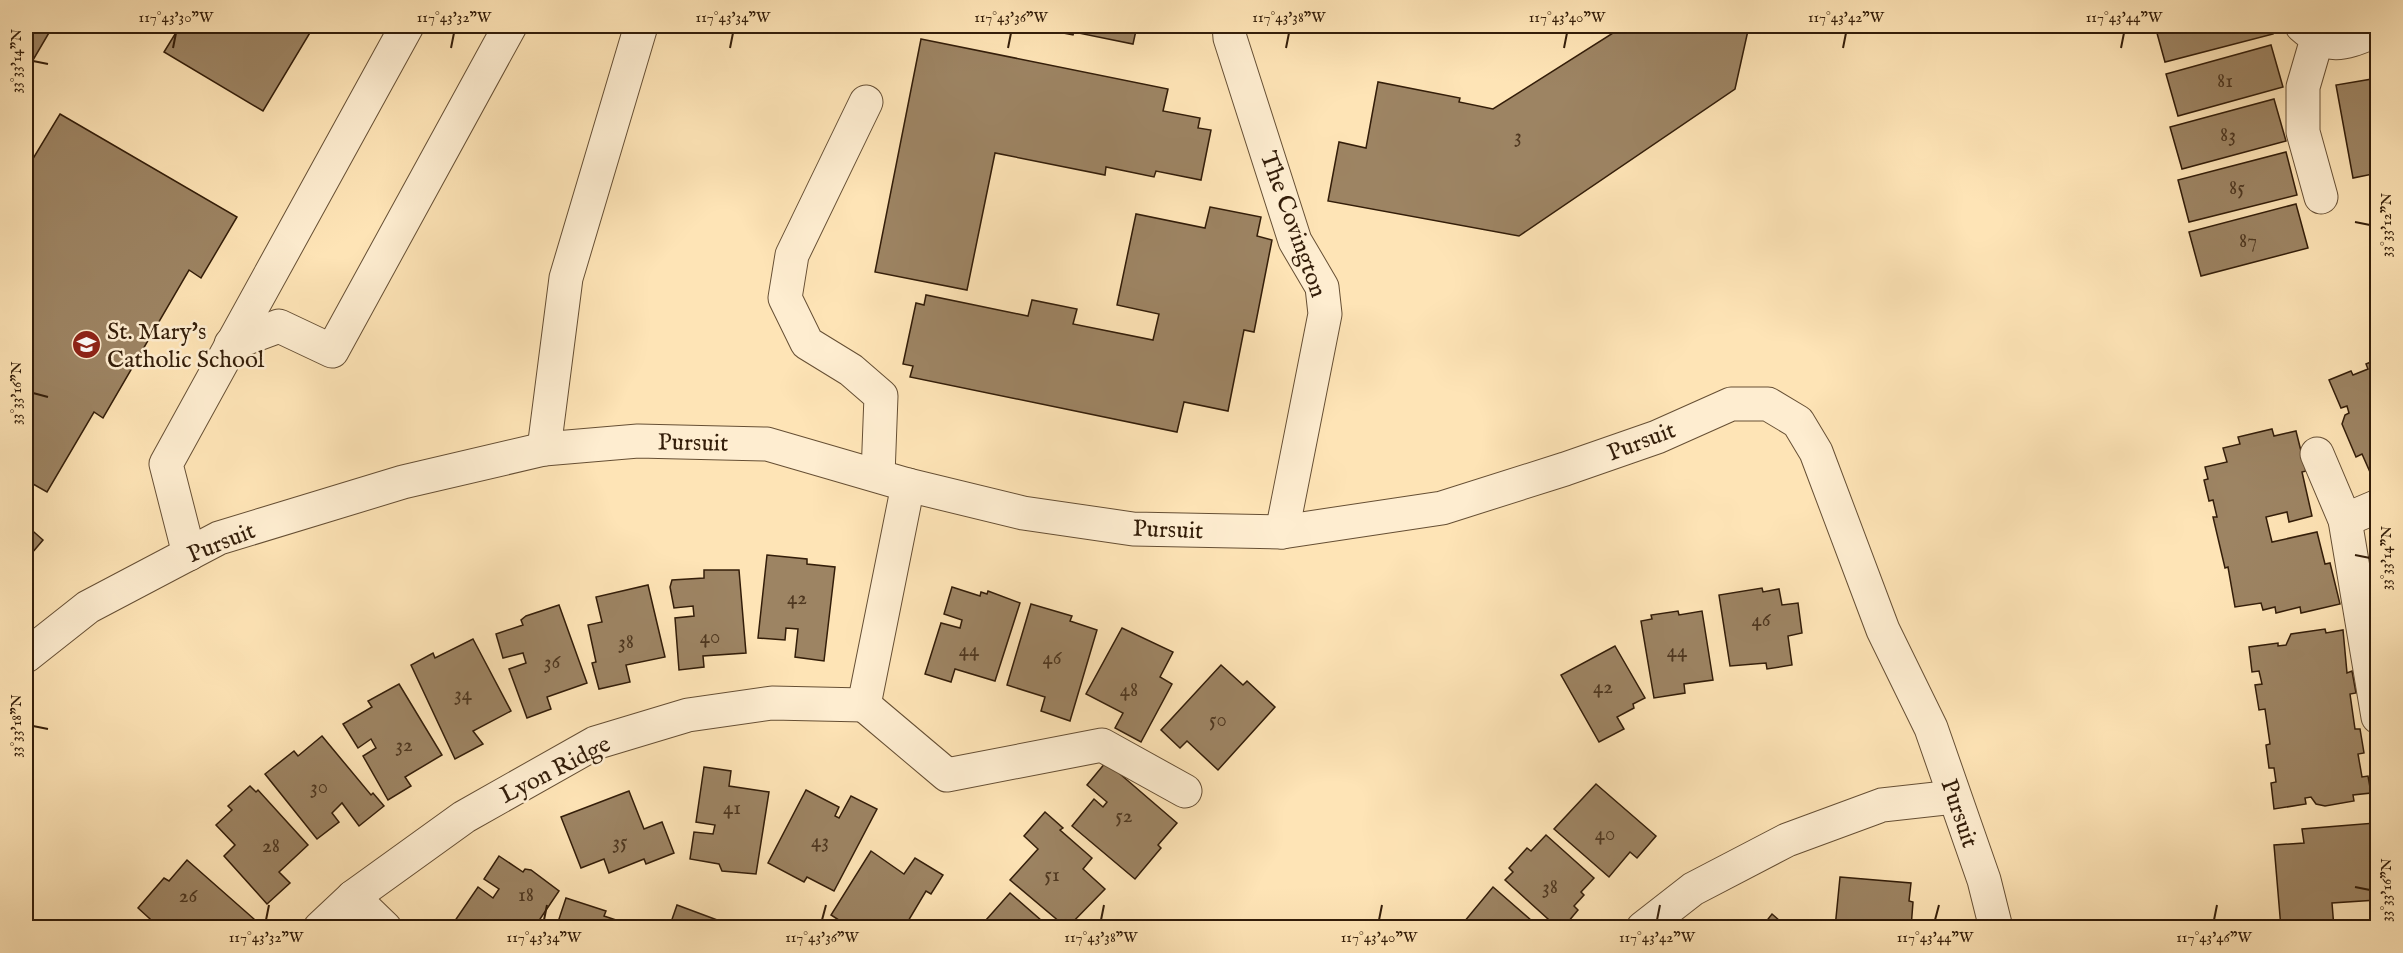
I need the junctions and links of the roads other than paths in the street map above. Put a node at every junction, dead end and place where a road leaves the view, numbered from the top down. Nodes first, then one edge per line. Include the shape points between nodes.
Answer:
1 (407, 26) edge
2 (510, 26) edge
3 (641, 26) edge
4 (1229, 26) edge
5 (2378, 30) edge
6 (2310, 32) edge
7 (866, 102) dead end
8 (2321, 197) dead end
9 (231, 344) junction
10 (544, 449) junction
11 (2317, 454) dead end
12 (878, 475) junction
13 (908, 485) junction
14 (2378, 506) edge
15 (2345, 520) junction
16 (1282, 532) junction
17 (189, 554) junction
18 (26, 656) edge
19 (864, 705) junction
20 (2378, 717) edge
21 (1185, 791) dead end
22 (1954, 797) junction
23 (353, 897) junction
24 (320, 927) edge
25 (384, 927) edge
26 (1643, 927) edge
27 (1996, 927) edge

1 - 9 street
2 - 9 street via 332,351 279,326
3 - 10 street via 566,278
4 - 16 street, The Covington via 1296,241 1322,287 1325,314
5 - 6 street via 2337,44
6 - 8 street via 2303,87 2303,132
7 - 12 street via 792,255 785,298 807,343 851,370 881,396
9 - 17 street via 166,464
10 - 12 street, Pursuit via 638,441 768,444
10 - 17 street, Pursuit via 403,482 219,538
11 - 15 street
12 - 13 street, Pursuit
13 - 16 street, Pursuit via 1023,513 1133,529
13 - 19 street
14 - 15 street
15 - 20 street
16 - 22 street, Pursuit via 1442,508 1657,437 1731,404 1768,404 1798,422 1816,452 1884,630 1931,728
17 - 18 street, Pursuit via 88,607
19 - 21 street via 948,775 1102,745
19 - 23 street, Lyon Ridge via 772,703 688,715 595,743 464,817
22 - 26 street via 1882,805 1787,840 1693,890
22 - 27 street, Pursuit via 1984,880
23 - 24 street, Lyon Ridge
23 - 25 street

